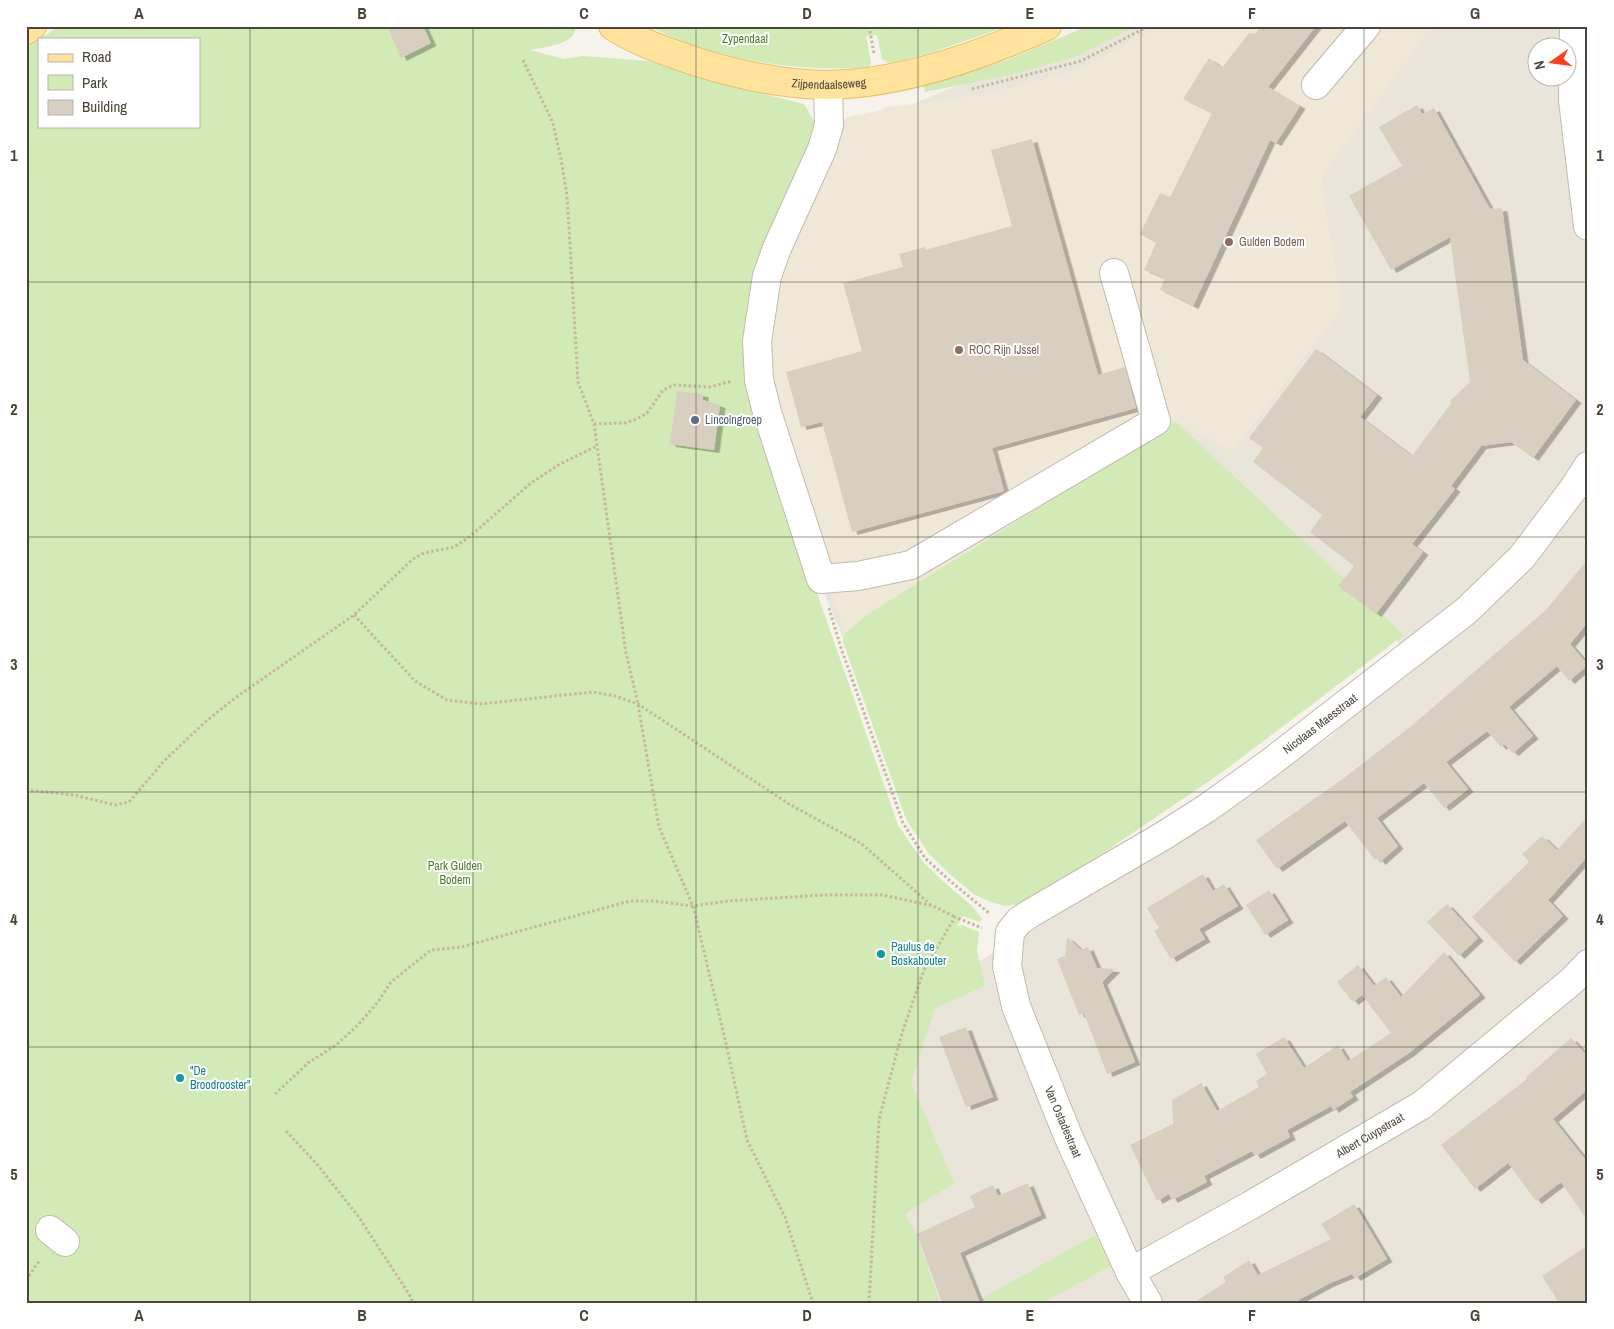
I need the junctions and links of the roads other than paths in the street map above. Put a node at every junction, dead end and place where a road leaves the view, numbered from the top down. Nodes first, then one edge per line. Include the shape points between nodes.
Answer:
1 (32, 26) edge
2 (613, 26) edge
3 (1047, 26) edge
4 (1366, 26) edge
5 (1574, 26) edge
6 (26, 30) edge
7 (828, 85) junction
8 (1316, 85) dead end
9 (1588, 226) edge
10 (1114, 273) dead end
11 (1588, 466) edge
12 (1010, 932) joint
13 (1588, 964) edge
14 (1130, 1272) junction
15 (1148, 1303) edge

1 - 6 main road
2 - 7 main road, Zijpendaalseweg via 663,50 722,70 793,83
3 - 7 main road, Zijpendaalseweg via 941,66 880,81
4 - 8 street
5 - 9 street via 1573,100
7 - 10 street via 829,125 822,149 767,276 757,341 759,380 767,412 820,579 858,576 911,565 1156,422
11 - 12 street, Nicolaas Maesstraat via 1522,557 1466,611 1267,765 1163,836 1031,913
12 - 14 street, Van Ostadestraat via 1007,966 1016,1006 1068,1136
13 - 14 street, Albert Cuypstraat via 1573,980 1422,1104
14 - 15 street, Van Ostadestraat

